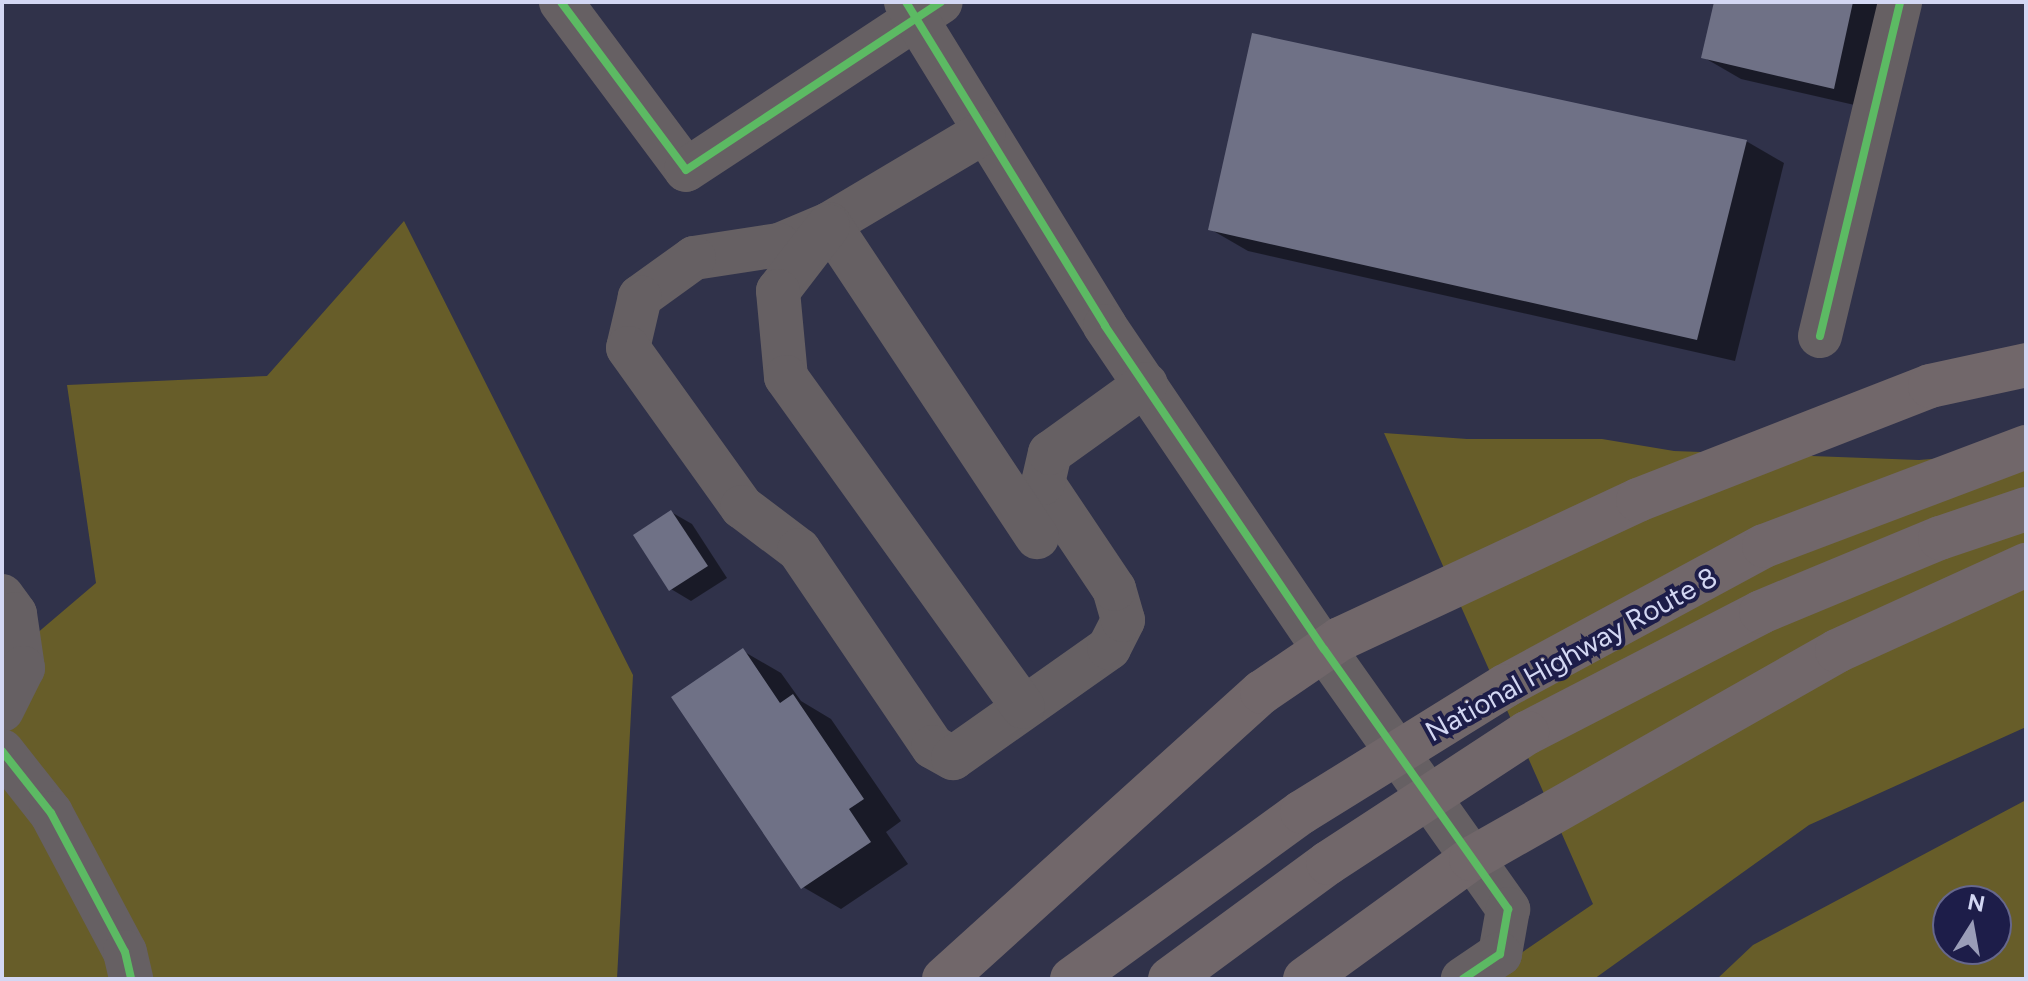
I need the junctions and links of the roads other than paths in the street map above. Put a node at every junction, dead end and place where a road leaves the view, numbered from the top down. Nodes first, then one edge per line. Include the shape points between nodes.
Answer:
1 (561, 2) edge
2 (1900, 2) edge
3 (921, 8) edge
4 (984, 132) junction
5 (829, 224) junction
6 (1820, 336) dead end
7 (2026, 365) edge
8 (1146, 384) junction
9 (2026, 447) edge
10 (2026, 509) edge
11 (1037, 537) dead end
12 (2026, 565) edge
13 (2, 596) edge
14 (1324, 649) junction
15 (1023, 707) junction
16 (2, 710) edge
17 (2, 751) edge
18 (1471, 859) junction
19 (131, 979) edge
20 (944, 979) edge
21 (1072, 979) edge
22 (1170, 979) edge
23 (1305, 979) edge
24 (1463, 979) edge

1 - 3 street via 686,170
2 - 6 street
3 - 4 street
4 - 5 street
4 - 8 street
5 - 11 street
5 - 15 street via 778,291 786,377
5 - 15 street via 779,245 694,258 640,297 628,348 742,507 799,550 933,747 953,758
7 - 14 highway via 1930,386 1638,500
8 - 14 street
8 - 15 street via 1050,453 1043,483 1114,589 1123,620 1109,648
9 - 21 highway, National Highway Route 8, bridge via 1764,546 1505,686 1302,812
10 - 22 highway, National Highway Route 8, bridge via 1940,538 1761,612 1527,733 1328,863
12 - 18 highway via 1837,651
13 - 16 street via 15,614 23,668
14 - 18 street
14 - 20 highway via 1262,692
17 - 19 street via 51,813 125,952
18 - 23 highway
18 - 24 street via 1508,909 1500,954

